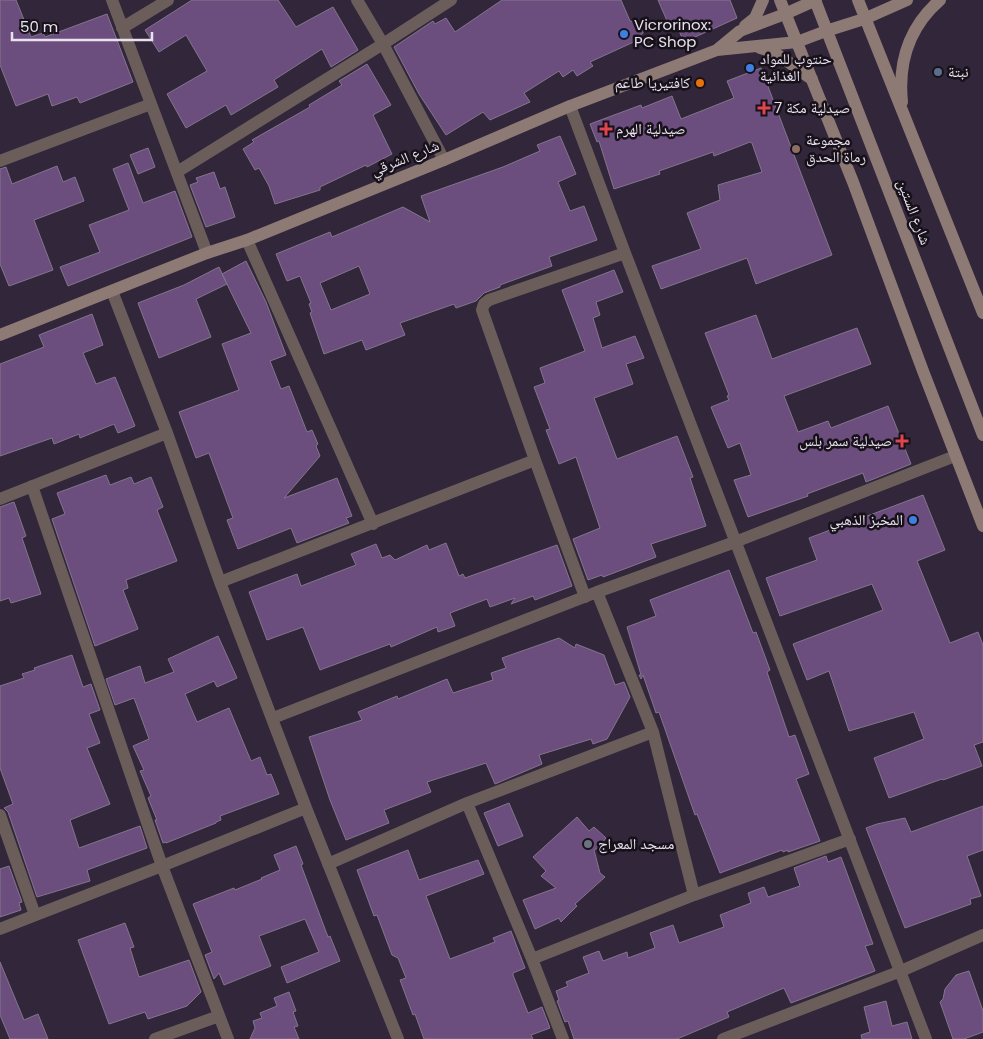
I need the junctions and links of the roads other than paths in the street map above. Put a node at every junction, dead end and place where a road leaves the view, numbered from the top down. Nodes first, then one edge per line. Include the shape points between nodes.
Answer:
1 (112, 0) edge
2 (168, 0) edge
3 (357, 0) edge
4 (451, 0) edge
5 (763, 0) edge
6 (780, 0) edge
7 (815, 0) edge
8 (858, 0) edge
9 (907, 0) edge
10 (940, 0) edge
11 (785, 14) junction
12 (864, 19) junction
13 (122, 28) junction
14 (740, 30) junction
15 (826, 31) junction
16 (797, 42) junction
17 (383, 44) junction
18 (753, 46) junction
19 (717, 50) junction
20 (812, 79) junction
21 (151, 104) junction
22 (570, 106) junction
23 (904, 115) junction
24 (444, 160) junction
25 (0, 161) edge
26 (177, 172) junction
27 (247, 240) junction
28 (208, 253) junction
29 (625, 253) junction
30 (112, 291) junction
31 (982, 310) edge
32 (0, 335) edge
33 (167, 433) junction
34 (983, 435) edge
35 (955, 456) junction
36 (534, 460) junction
37 (32, 486) junction
38 (0, 499) edge
39 (373, 524) junction
40 (983, 526) edge
41 (736, 542) junction
42 (220, 582) junction
43 (591, 595) junction
44 (273, 718) junction
45 (653, 732) junction
46 (467, 803) junction
47 (306, 808) junction
48 (0, 815) edge
49 (850, 839) junction
50 (328, 864) junction
51 (162, 866) junction
52 (694, 895) junction
53 (35, 915) junction
54 (0, 928) edge
55 (983, 936) edge
56 (532, 959) junction
57 (901, 971) junction
58 (219, 1016) junction
59 (155, 1039) edge
60 (228, 1039) edge
61 (398, 1039) edge
62 (563, 1039) edge
63 (723, 1039) edge
64 (926, 1039) edge

1 - 13 street
2 - 13 street
3 - 17 street
4 - 17 street
5 - 14 street via 755,18
6 - 11 street
7 - 11 street, شارع الشرقي
7 - 15 street, شارع الستين
8 - 12 street, شارع الستين
9 - 12 street
10 - 23 street via 918,24 909,42 902,74
11 - 14 street, شارع الشرقي
11 - 16 street
12 - 15 street
12 - 23 street, شارع الستين
13 - 21 street
14 - 19 street, شارع الشرقي
15 - 16 street
15 - 34 street, شارع الستين
16 - 18 street
16 - 20 street
17 - 24 street
17 - 26 street
18 - 19 street
18 - 20 street via 782,56
19 - 22 street, شارع الشرقي
20 - 35 street
21 - 25 street
21 - 26 street
22 - 24 street, شارع الشرقي
22 - 29 street
23 - 31 street, شارع الستين
24 - 27 street, شارع الشرقي
26 - 28 street
27 - 28 street, شارع الشرقي
27 - 39 street
28 - 30 street, شارع الشرقي
29 - 36 street via 484,304 482,310
29 - 41 street
30 - 32 street, شارع الشرقي
30 - 33 street
33 - 37 street
33 - 42 street
35 - 40 street
35 - 41 street
36 - 39 street
36 - 43 street
37 - 38 street
37 - 51 street
39 - 42 street
41 - 43 street
41 - 49 street
42 - 44 street
43 - 44 street
43 - 45 street
44 - 47 street
45 - 46 street
45 - 52 street
46 - 50 street
46 - 56 street
47 - 50 street
47 - 51 street
48 - 53 street
49 - 52 street
49 - 57 street
50 - 61 street
51 - 53 street
51 - 58 street
52 - 56 street
53 - 54 street
55 - 57 street
56 - 62 street
57 - 63 street
57 - 64 street
58 - 59 street
58 - 60 street

